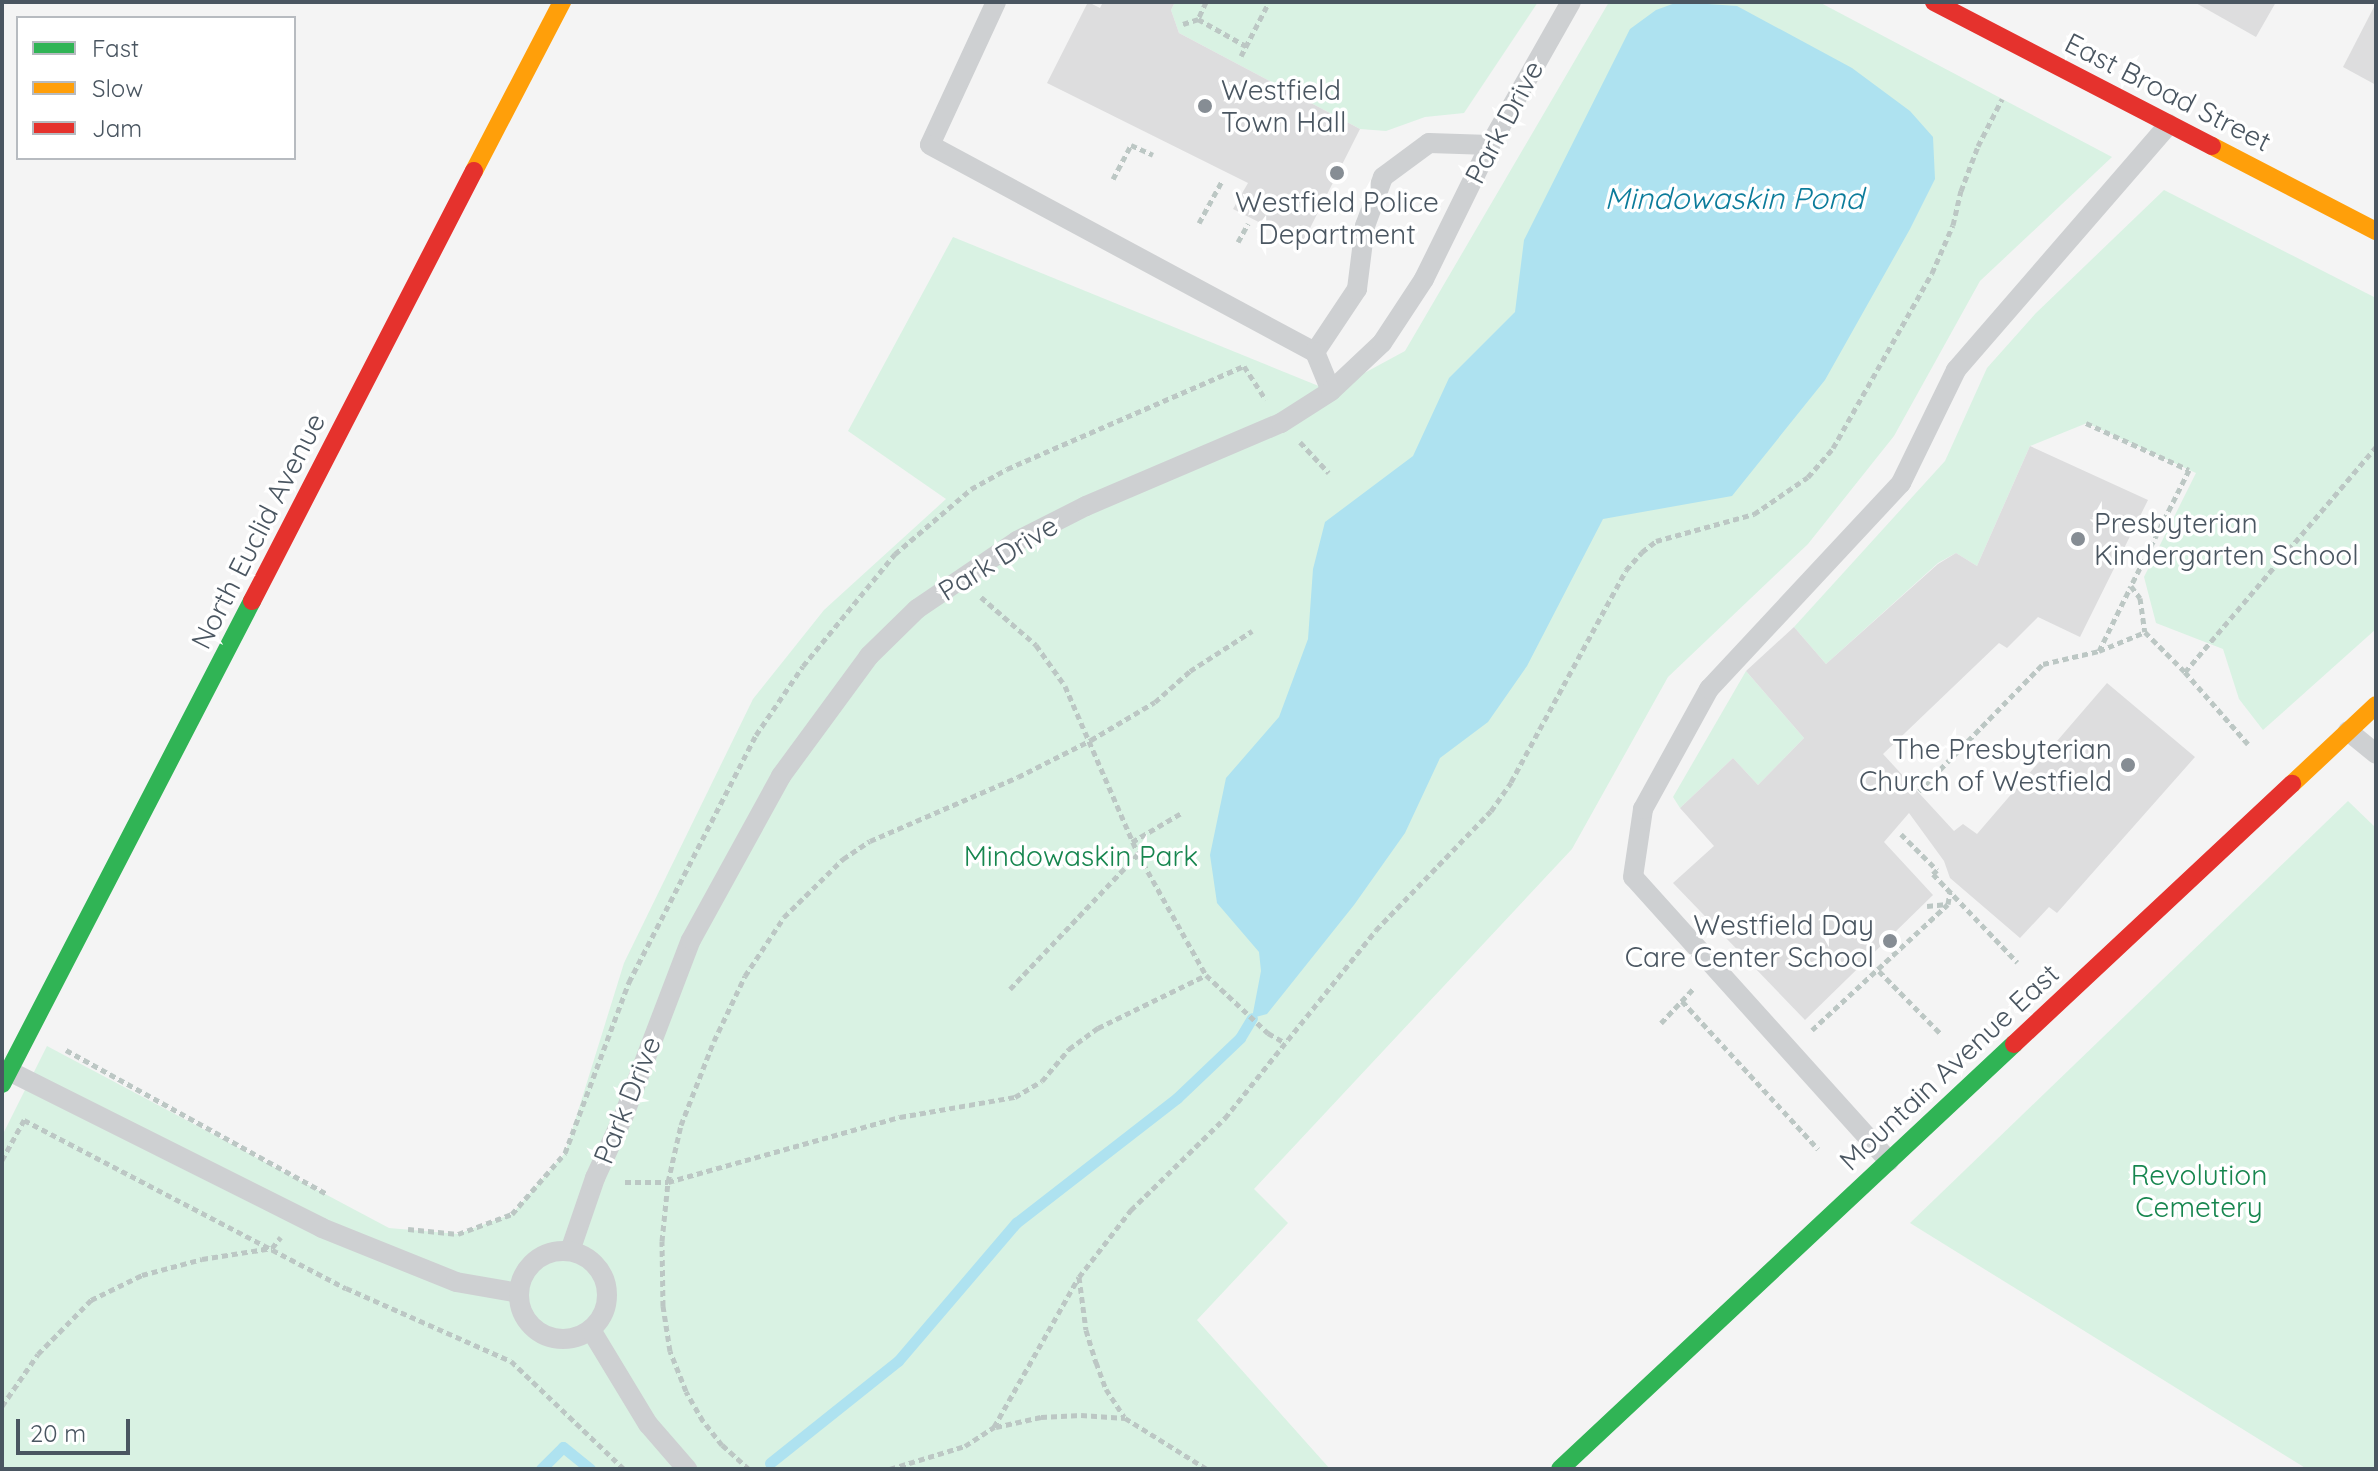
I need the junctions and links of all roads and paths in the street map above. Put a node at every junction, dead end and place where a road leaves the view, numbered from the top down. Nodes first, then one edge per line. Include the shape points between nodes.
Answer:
1 (562, 2) edge
2 (996, 2) edge
3 (1206, 2) edge
4 (1269, 2) edge
5 (1571, 2) edge
6 (1934, 2) edge
7 (1198, 19) junction
8 (1183, 24) dead end
9 (1246, 46) junction
10 (1241, 56) dead end
11 (2002, 99) dead end
12 (2169, 124) junction
13 (1490, 145) junction
14 (1153, 155) dead end
15 (1113, 179) dead end
16 (1222, 181) dead end
17 (1199, 223) dead end
18 (1248, 224) dead end
19 (2376, 231) edge
20 (1238, 242) dead end
21 (1315, 352) junction
22 (1331, 391) junction
23 (1281, 423) junction
24 (2086, 423) dead end
25 (2376, 447) edge
26 (1329, 473) dead end
27 (959, 578) junction
28 (2131, 586) junction
29 (1252, 631) dead end
30 (2145, 632) junction
31 (2099, 651) junction
32 (2185, 672) junction
33 (2376, 705) edge
34 (2348, 731) junction
35 (1091, 740) junction
36 (2248, 744) dead end
37 (2376, 754) edge
38 (1919, 791) dead end
39 (1183, 812) dead end
40 (1901, 834) dead end
41 (1132, 842) junction
42 (1138, 854) junction
43 (1950, 892) junction
44 (1948, 904) junction
45 (1927, 906) dead end
46 (2017, 962) dead end
47 (1714, 968) junction
48 (1879, 971) junction
49 (1206, 975) junction
50 (1010, 989) dead end
51 (1682, 1001) junction
52 (1802, 1021) dead end
53 (1661, 1023) dead end
54 (1941, 1034) dead end
55 (1285, 1043) junction
56 (62, 1048) dead end
57 (6, 1077) edge
58 (1818, 1149) dead end
59 (565, 1153) junction
60 (2, 1160) edge
61 (1889, 1161) junction
62 (595, 1178) junction
63 (668, 1182) junction
64 (320, 1190) junction
65 (334, 1198) dead end
66 (298, 1216) junction
67 (403, 1229) dead end
68 (272, 1248) junction
69 (570, 1251) junction
70 (1079, 1277) junction
71 (519, 1293) junction
72 (591, 1330) junction
73 (2, 1406) edge
74 (1125, 1418) junction
75 (994, 1427) junction
76 (624, 1469) edge
77 (687, 1469) edge
78 (749, 1469) edge
79 (890, 1469) edge
80 (1207, 1469) edge
81 (1560, 1469) edge

1 - 57 street, North Euclid Avenue
2 - 21 lane via 930,145
3 - 7 path
4 - 9 path
5 - 13 lane, Park Drive
6 - 12 street, East Broad Street
7 - 8 path
7 - 9 path
9 - 10 path
11 - 55 path via 1978,146 1932,273 1833,448 1808,477 1754,514 1656,541 1642,552 1626,570 1491,811 1376,930
12 - 19 street, East Broad Street
12 - 47 lane via 1956,370 1901,483 1709,689 1643,809 1633,877
13 - 21 lane via 1429,143 1383,177 1365,226 1357,289
13 - 22 lane, Park Drive via 1424,279 1382,343
14 - 15 path via 1131,145
16 - 17 path
18 - 20 path
21 - 22 lane
22 - 23 lane, Park Drive
23 - 26 path
23 - 27 lane, Park Drive via 1086,506
23 - 59 path via 1244,366 1007,469 971,489 895,554 803,666 756,735 629,982
24 - 28 path via 2189,470
25 - 32 path
27 - 35 path via 1036,645 1065,686
27 - 62 lane, Park Drive via 917,609 869,656 781,776 691,940
28 - 30 path via 2140,598
28 - 31 path
29 - 35 path via 1190,671 1155,702
30 - 31 path
30 - 32 path
31 - 38 path via 2043,664
32 - 36 path
33 - 34 street, Mountain Avenue East
34 - 37 lane
34 - 61 street, Mountain Avenue East
35 - 41 path
35 - 63 path via 870,841 843,859 784,917 745,976 714,1041 681,1125
39 - 41 path
40 - 43 path via 1937,870 1933,874
41 - 42 path
42 - 49 path
42 - 50 path
43 - 44 path
43 - 46 path
44 - 45 path
44 - 48 path
47 - 51 path
47 - 61 lane
48 - 52 path via 1813,1031
48 - 54 path
49 - 55 path
49 - 63 path via 1098,1028 1069,1049 1042,1081 1015,1097 900,1117
51 - 53 path
51 - 58 path
55 - 70 path via 1225,1118 1131,1210
56 - 64 path
57 - 66 lane
59 - 62 path
59 - 67 path via 512,1214 458,1234
60 - 68 path via 24,1120
61 - 81 street, Mountain Avenue East
62 - 63 path
62 - 69 lane, Park Drive
63 - 78 path via 662,1241 670,1351 703,1421
64 - 65 path
64 - 66 path
66 - 68 path
66 - 71 lane via 426,1272
68 - 73 path via 142,1275 91,1300 38,1354
68 - 76 path via 346,1288 511,1361
69 - 71 lane via 555,1252 530,1266
69 - 72 lane via 595,1265 607,1291 606,1305
70 - 74 path via 1096,1362
70 - 75 path
71 - 72 lane via 520,1307 537,1331 564,1339
72 - 77 lane via 648,1424
74 - 75 path via 1068,1415
74 - 80 path
75 - 79 path via 965,1446

